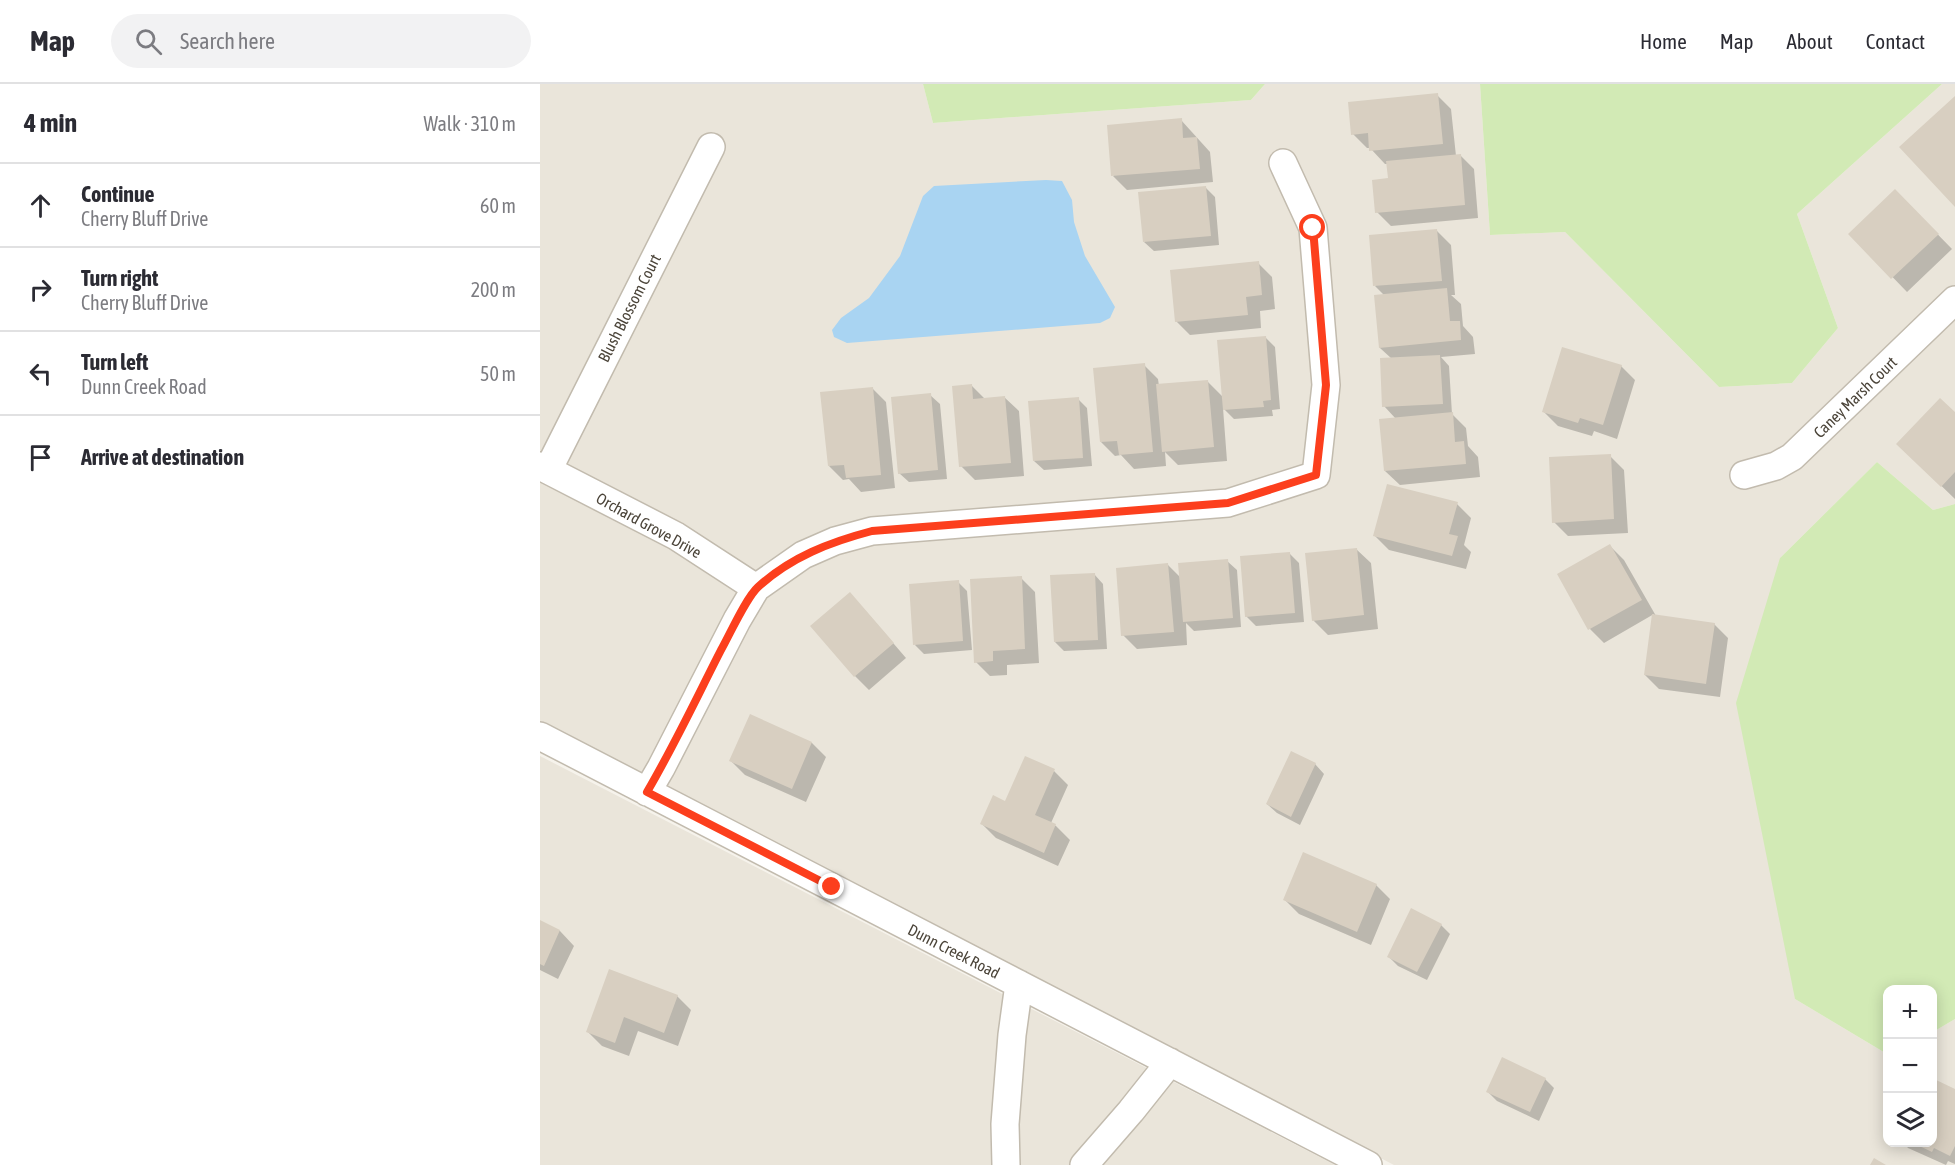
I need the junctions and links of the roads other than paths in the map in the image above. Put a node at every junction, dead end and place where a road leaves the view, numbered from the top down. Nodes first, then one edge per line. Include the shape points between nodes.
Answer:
1 (711, 147) dead end
2 (1282, 163) dead end
3 (1955, 300) edge
4 (544, 468) edge
5 (1744, 476) dead end
6 (756, 588) junction
7 (540, 736) edge
8 (647, 792) junction
9 (1019, 984) junction
10 (1170, 1062) junction
11 (1006, 1165) edge
12 (1084, 1165) edge
13 (1368, 1165) edge

1 - 4 street, Blush Blossom Court
2 - 6 street via 1313,228 1326,385 1316,475 1228,503 872,531 803,555
3 - 5 street, Caney Marsh Court via 1792,457
4 - 6 street, Orchard Grove Drive via 676,536
6 - 8 street
7 - 8 street, Dunn Creek Road
8 - 9 street, Dunn Creek Road
9 - 10 street, Dunn Creek Road
9 - 11 street via 1005,1124
10 - 12 street
10 - 13 street, Dunn Creek Road

